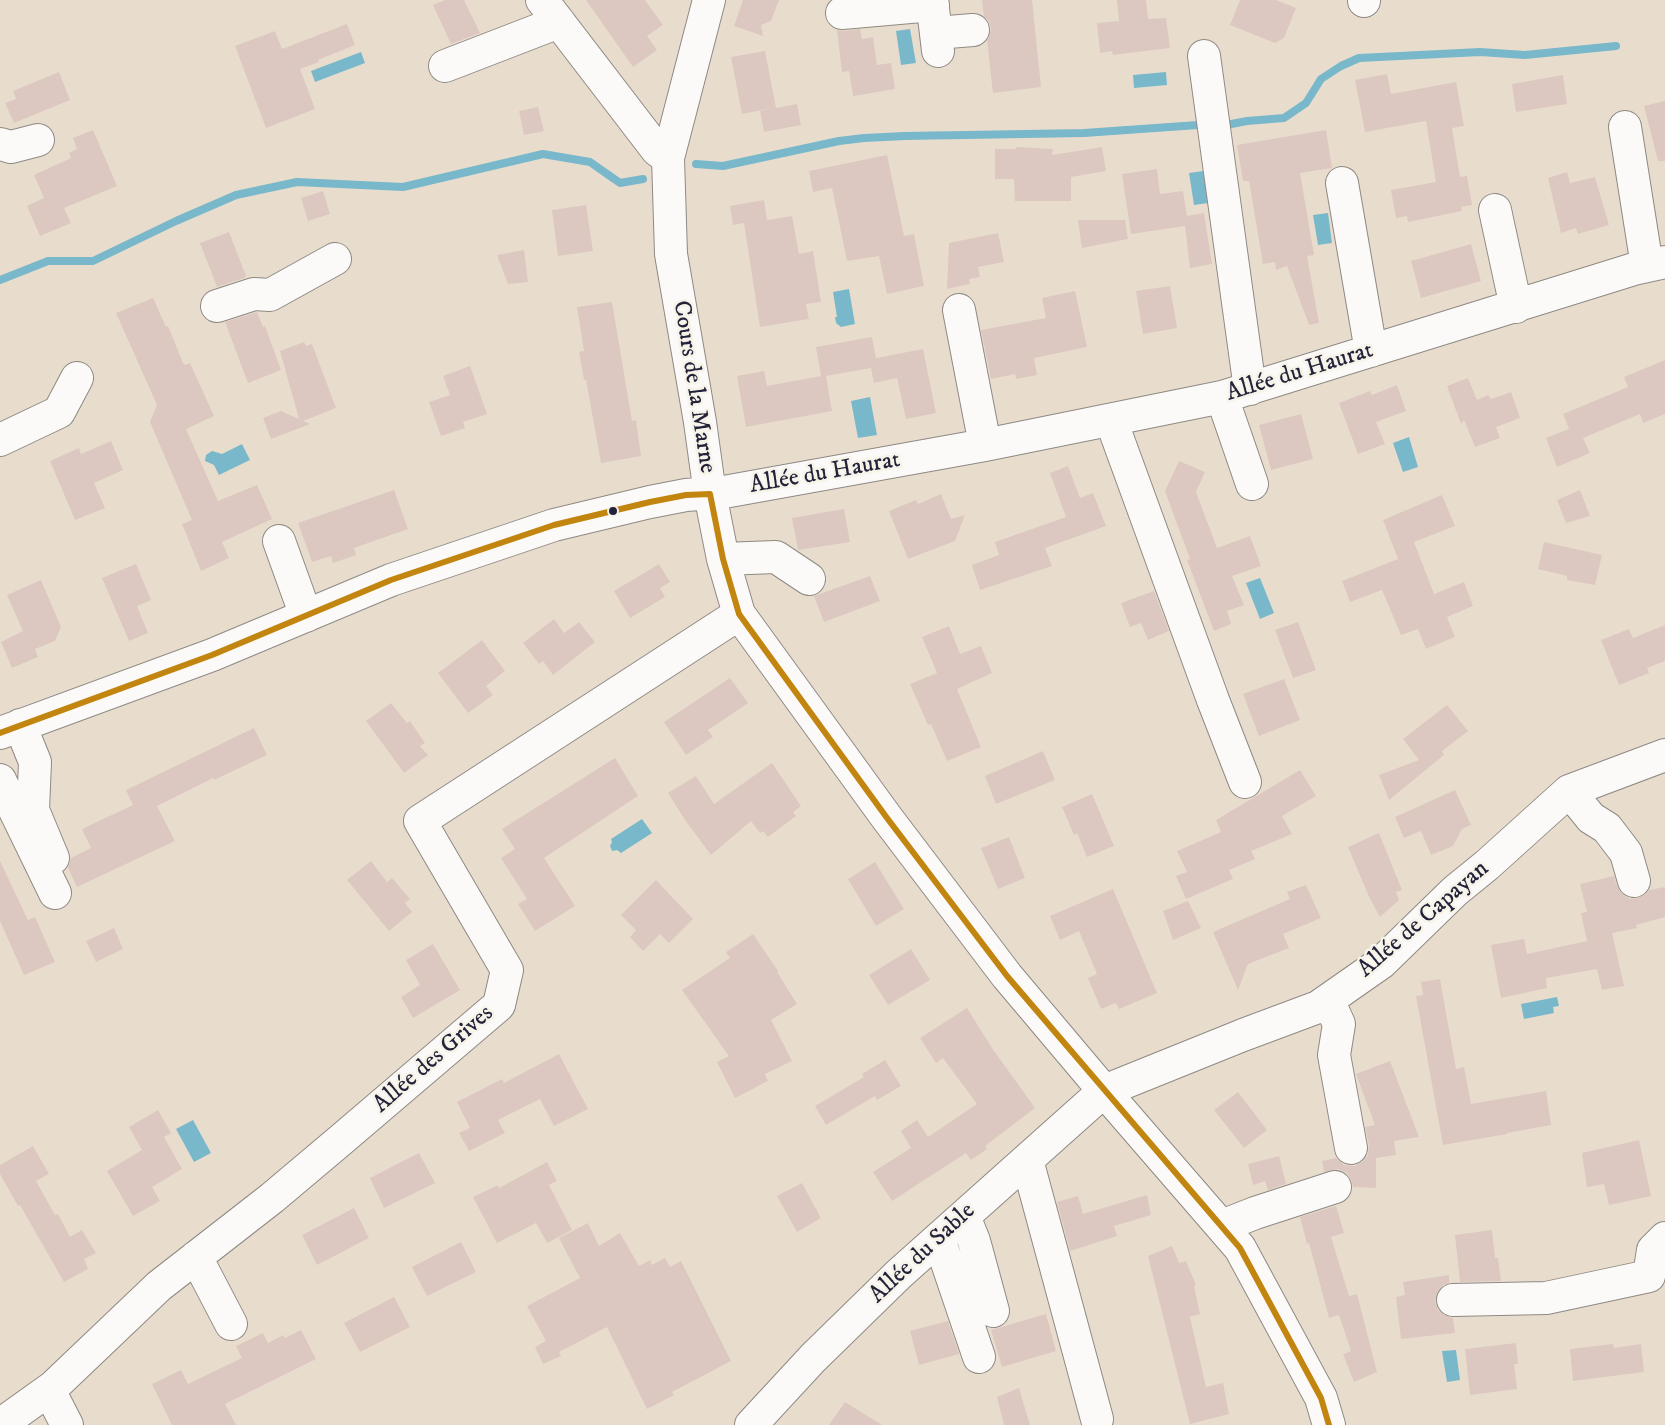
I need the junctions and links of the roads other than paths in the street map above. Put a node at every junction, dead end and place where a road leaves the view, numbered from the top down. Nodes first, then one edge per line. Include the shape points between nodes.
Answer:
1 (721, 2) edge
2 (842, 13) dead end
3 (557, 19) edge
4 (935, 22) edge
5 (973, 30) dead end
6 (1204, 56) dead end
7 (445, 66) dead end
8 (1633, 126) dead end
9 (38, 140) dead end
10 (0, 144) edge
11 (668, 158) junction
12 (1342, 183) dead end
13 (1495, 210) dead end
14 (336, 259) dead end
15 (1659, 259) edge
16 (1256, 300) dead end
17 (217, 306) dead end
18 (1516, 307) junction
19 (959, 310) dead end
20 (1371, 351) junction
21 (77, 378) dead end
22 (1247, 390) junction
23 (1111, 420) junction
24 (0, 440) edge
25 (986, 446) junction
26 (1252, 484) dead end
27 (710, 494) junction
28 (279, 541) dead end
29 (723, 559) junction
30 (809, 579) dead end
31 (740, 614) junction
32 (306, 616) junction
33 (10, 729) edge
34 (1665, 755) edge
35 (0, 780) edge
36 (1245, 782) dead end
37 (1569, 791) junction
38 (53, 858) dead end
39 (1634, 881) dead end
40 (56, 893) dead end
41 (1328, 1000) junction
42 (1104, 1091) junction
43 (1351, 1148) dead end
44 (1019, 1167) junction
45 (1335, 1187) dead end
46 (964, 1216) junction
47 (1222, 1226) junction
48 (939, 1239) junction
49 (196, 1257) junction
50 (1660, 1258) edge
51 (1460, 1307) dead end
52 (993, 1311) dead end
53 (231, 1324) dead end
54 (979, 1357) dead end
55 (1070, 1377) dead end
56 (49, 1390) junction
57 (1097, 1419) dead end
58 (0, 1425) edge
59 (68, 1425) edge
60 (751, 1425) edge
61 (1329, 1425) edge

1 - 11 street, Cours de la Marne
2 - 4 street
3 - 7 street
3 - 11 street via 657,150
4 - 5 street
6 - 22 street
8 - 15 street
9 - 10 street via 10,147
11 - 27 street, Cours de la Marne via 671,254
12 - 20 street
13 - 18 street
14 - 17 street via 270,295 254,294
15 - 18 street, Allée du Haurat
16 - 22 street
18 - 20 street, Allée du Haurat
19 - 25 street
20 - 22 street, Allée du Haurat
21 - 24 street via 59,412
22 - 23 street, Allée du Haurat
22 - 26 street
23 - 25 street, Allée du Haurat
23 - 36 street
25 - 27 street, Allée du Haurat
27 - 29 street, Cours de la Marne
27 - 32 street, Allée du Haurat via 650,502 554,525 392,580
28 - 32 street
29 - 30 street via 776,558
29 - 31 street, Cours de la Marne
31 - 42 street, Cours de la Marne via 968,926
31 - 49 street, Allée des Grives via 420,820 507,970 499,1005 272,1198
32 - 33 street, Allée du Haurat
33 - 38 street via 35,762 33,810
34 - 37 street, Allée de Capayan
35 - 40 street
37 - 39 street via 1626,853
37 - 41 street, Allée de Capayan via 1455,891 1381,963
41 - 42 street, Allée de Capayan
41 - 43 street via 1339,1024 1334,1055
42 - 44 street, Allée du Sable
42 - 47 street, Cours de la Marne
44 - 46 street, Allée du Sable
44 - 55 street
44 - 57 street
45 - 47 street
46 - 48 street, Allée du Sable
46 - 52 street
47 - 61 street, Cours de la Marne via 1240,1248 1321,1398
48 - 54 street
48 - 60 street, Allée du Sable via 813,1358
49 - 53 street
49 - 56 street, Allée des Grives via 159,1286
50 - 51 street via 1649,1276 1546,1298 1534,1307
56 - 58 street, Allée des Grives
56 - 59 street

